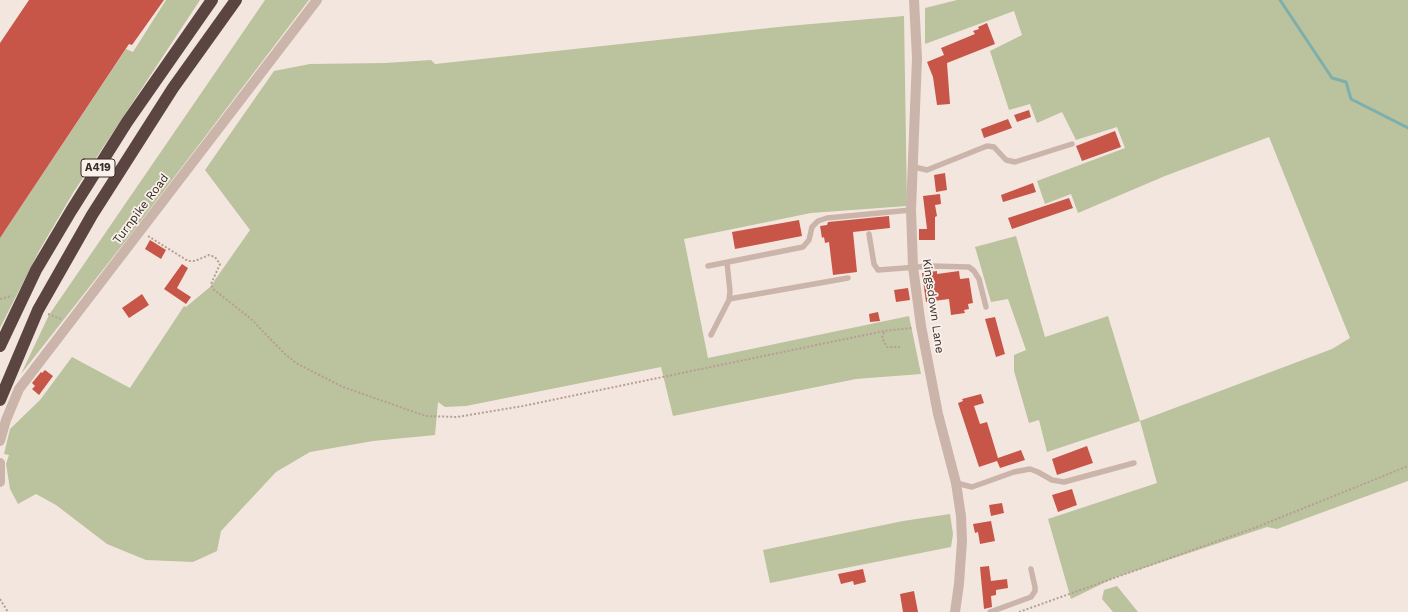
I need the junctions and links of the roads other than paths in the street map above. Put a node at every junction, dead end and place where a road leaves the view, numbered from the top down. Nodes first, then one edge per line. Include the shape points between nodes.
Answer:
1 (212, 0) edge
2 (236, 0) edge
3 (317, 0) edge
4 (914, 0) edge
5 (1072, 144) dead end
6 (914, 167) junction
7 (911, 210) junction
8 (869, 234) dead end
9 (727, 263) junction
10 (708, 266) dead end
11 (913, 267) junction
12 (848, 278) dead end
13 (729, 299) junction
14 (986, 307) dead end
15 (711, 335) dead end
16 (0, 346) edge
17 (0, 400) edge
18 (0, 441) edge
19 (0, 463) edge
20 (1134, 463) dead end
21 (0, 482) edge
22 (956, 483) junction
23 (1031, 569) dead end
24 (955, 612) edge
25 (990, 612) edge

1 - 16 highway, A419 via 127,122 71,211 36,270
2 - 17 highway, A419 via 173,88 92,215 38,310
3 - 18 street, Turnpike Road via 19,389
4 - 6 street, Kingsdown Lane via 917,58
5 - 6 lane via 1015,162 1006,160 994,147 987,146 927,170
6 - 7 street, Kingsdown Lane
7 - 9 lane via 827,218 818,221 812,227 809,240 803,247
7 - 11 street, Kingsdown Lane
8 - 11 lane via 874,264 878,270
9 - 10 lane
9 - 13 lane via 730,280
11 - 14 lane via 969,267 979,279
11 - 22 street, Kingsdown Lane via 921,326 938,414
12 - 13 lane
13 - 15 lane
19 - 21 street
20 - 22 lane via 1064,482 1052,480 1030,469 972,487
22 - 24 street, Kingsdown Lane via 962,541
23 - 25 lane via 1035,587 1031,597

